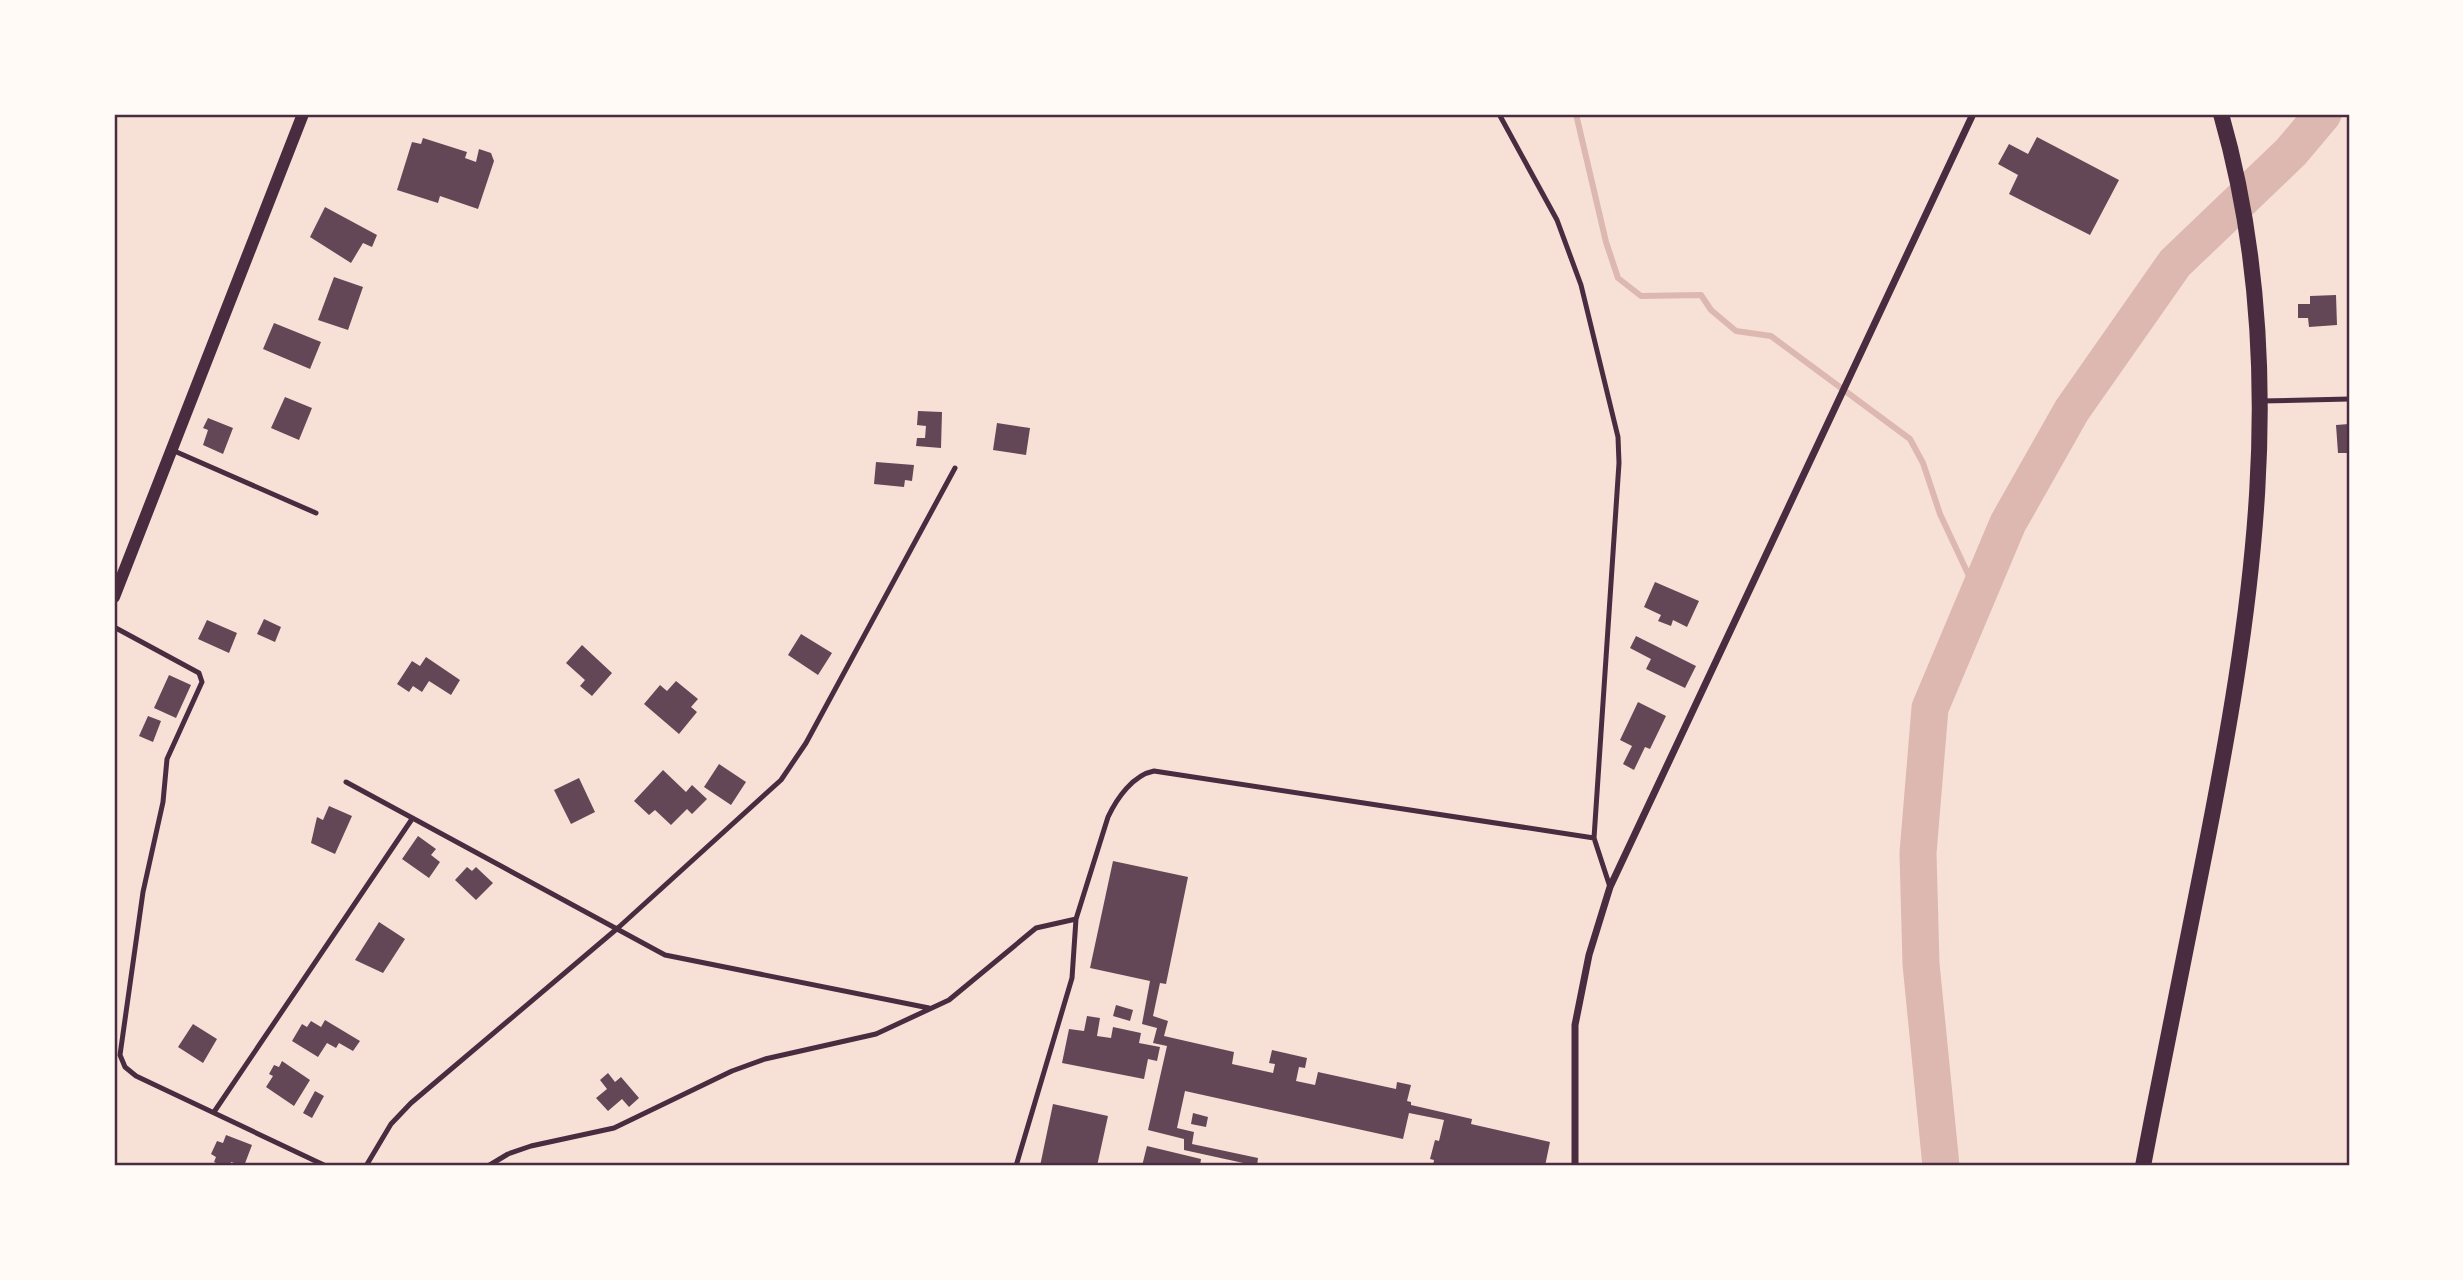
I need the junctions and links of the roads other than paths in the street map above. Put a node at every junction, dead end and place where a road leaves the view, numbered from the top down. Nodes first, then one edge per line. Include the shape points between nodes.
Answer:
1 (303, 114) edge
2 (1499, 114) edge
3 (1973, 114) edge
4 (2221, 114) edge
5 (2349, 399) edge
6 (2261, 401) junction
7 (172, 450) junction
8 (955, 468) dead end
9 (316, 513) dead end
10 (114, 597) edge
11 (114, 627) edge
12 (346, 782) dead end
13 (412, 819) junction
14 (1594, 838) junction
15 (1610, 887) junction
16 (1076, 919) junction
17 (619, 927) junction
18 (929, 1008) junction
19 (214, 1112) junction
20 (326, 1166) edge
21 (366, 1166) edge
22 (488, 1166) edge
23 (1016, 1166) edge
24 (1575, 1166) edge
25 (2143, 1166) edge

1 - 7 street
2 - 14 lane via 1557,219 1581,285 1618,437
3 - 15 street
4 - 6 main road via 2248,226 2257,295
5 - 6 lane
6 - 25 main road via 2252,568 2225,753
7 - 9 lane
7 - 10 street
8 - 17 lane via 781,780
11 - 19 lane via 176,658 199,673 202,682 167,760 120,1055 136,1076
12 - 13 lane
13 - 17 lane
13 - 19 lane
14 - 15 lane
14 - 16 lane via 1154,771 1142,773 1112,809
15 - 24 street via 1589,955 1576,1025
16 - 18 lane via 1036,928 949,1000
16 - 23 lane via 1072,978
17 - 18 lane via 681,961
17 - 21 lane via 411,1102 391,1124
18 - 22 lane via 876,1034 743,1067 614,1128 531,1146
19 - 20 lane

